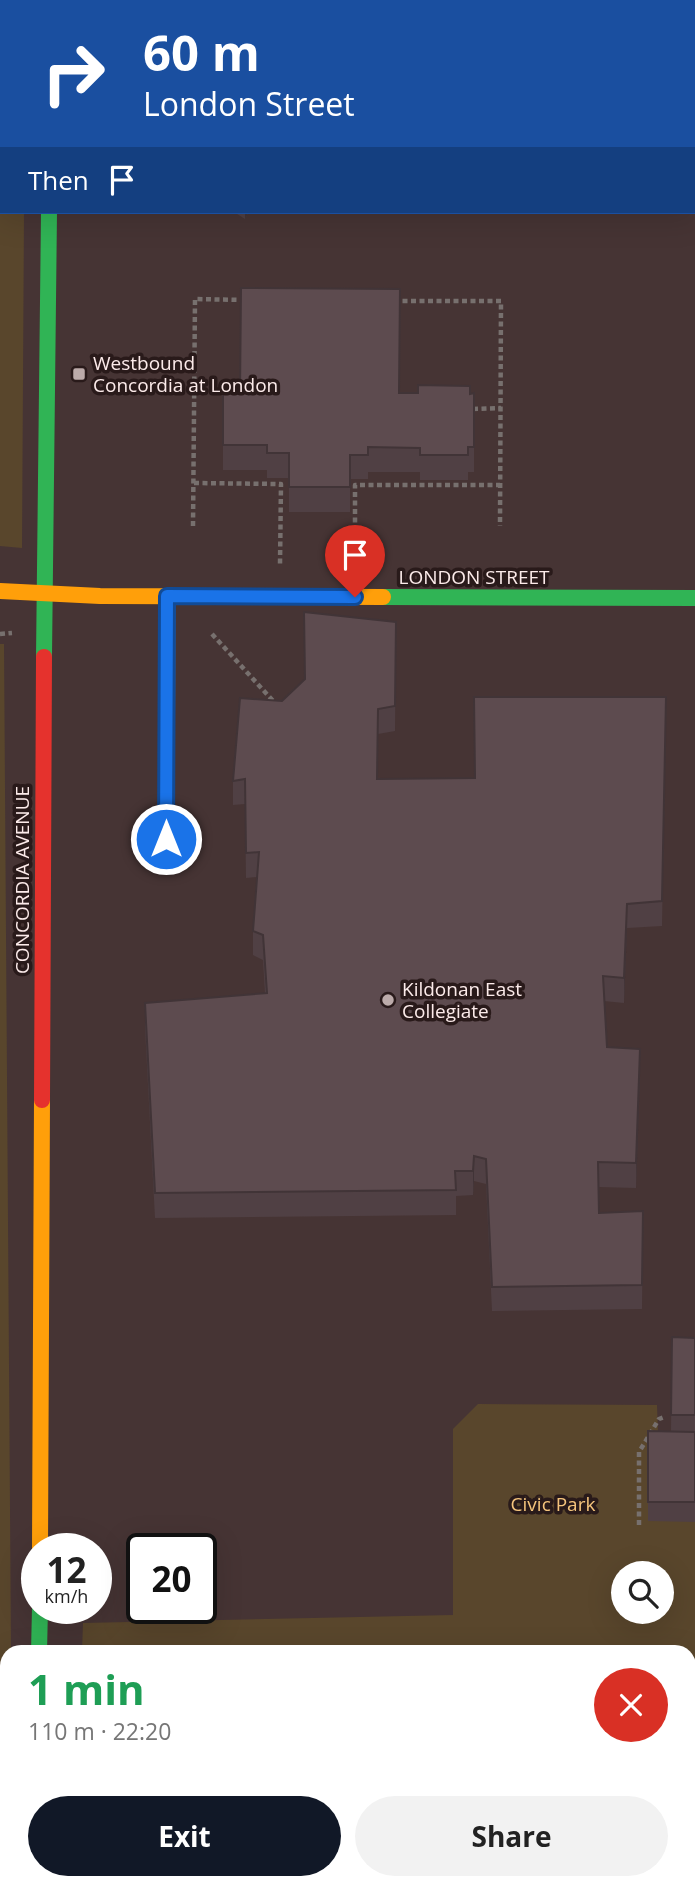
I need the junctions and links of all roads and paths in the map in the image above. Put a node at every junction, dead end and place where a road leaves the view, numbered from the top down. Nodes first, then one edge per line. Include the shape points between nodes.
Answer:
1 (49, 214) edge
2 (251, 300) edge
3 (390, 300) edge
4 (501, 408) junction
5 (473, 409) edge
6 (194, 483) junction
7 (500, 485) junction
8 (193, 526) dead end
9 (500, 526) dead end
10 (0, 591) edge
11 (44, 592) junction
12 (167, 596) junction
13 (280, 597) junction
14 (355, 597) junction
15 (695, 598) edge
16 (212, 634) dead end
17 (283, 711) edge
18 (166, 839) dead end
19 (664, 1417) dead end
20 (639, 1525) dead end
21 (40, 1533) edge
22 (40, 1624) edge
23 (40, 1645) edge

1 - 11 main road, CONCORDIA AVENUE
2 - 6 path via 195,299
3 - 4 path via 500,301
4 - 5 path
4 - 7 path
6 - 8 path
6 - 13 path via 281,484
7 - 9 path
7 - 14 path via 355,485
10 - 11 main road, LONDON STREET
11 - 12 main road, LONDON STREET
11 - 21 main road, CONCORDIA AVENUE
12 - 13 main road, LONDON STREET
12 - 18 lane
13 - 14 main road, LONDON STREET
14 - 15 main road, LONDON STREET
16 - 17 path
19 - 20 path via 639,1452
22 - 23 main road

